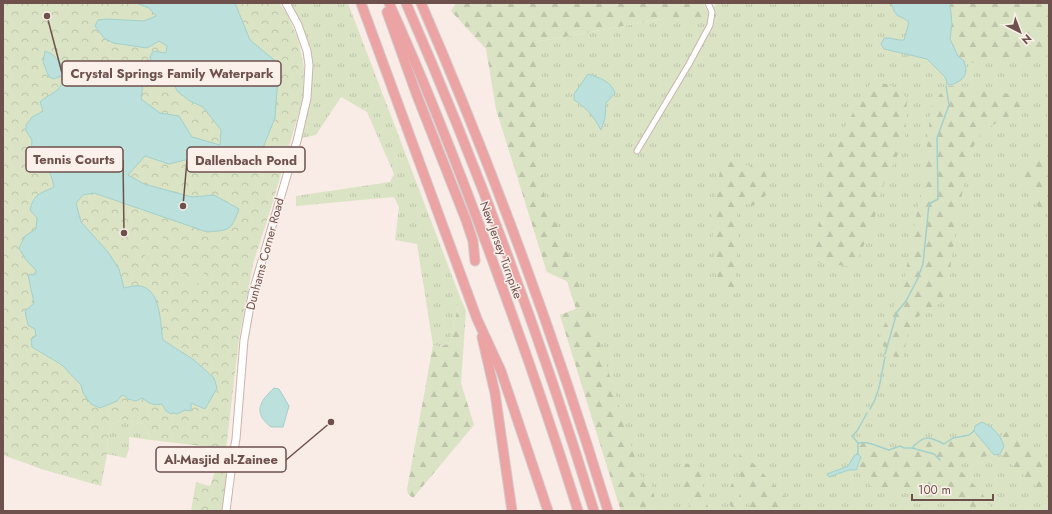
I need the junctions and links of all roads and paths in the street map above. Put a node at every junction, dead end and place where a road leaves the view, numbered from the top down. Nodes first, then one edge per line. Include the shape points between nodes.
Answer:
1 (286, 3) edge
2 (361, 3) edge
3 (384, 3) edge
4 (389, 3) edge
5 (406, 3) edge
6 (421, 3) edge
7 (708, 3) edge
8 (637, 151) dead end
9 (475, 261) dead end
10 (477, 319) junction
11 (226, 511) edge
12 (512, 511) edge
13 (548, 511) edge
14 (578, 511) edge
15 (594, 511) edge
16 (608, 511) edge

1 - 11 street, Dunhams Corner Road via 298,24 307,51 307,98 252,295 244,340 236,439
2 - 10 highway
3 - 9 highway via 466,220 473,241
4 - 14 highway, New Jersey Turnpike via 484,237 529,362
5 - 15 highway, New Jersey Turnpike via 498,231 544,357
6 - 16 highway, New Jersey Turnpike via 479,142 516,240
7 - 8 street via 712,12 710,25
10 - 12 highway via 495,393
10 - 13 highway via 501,371

